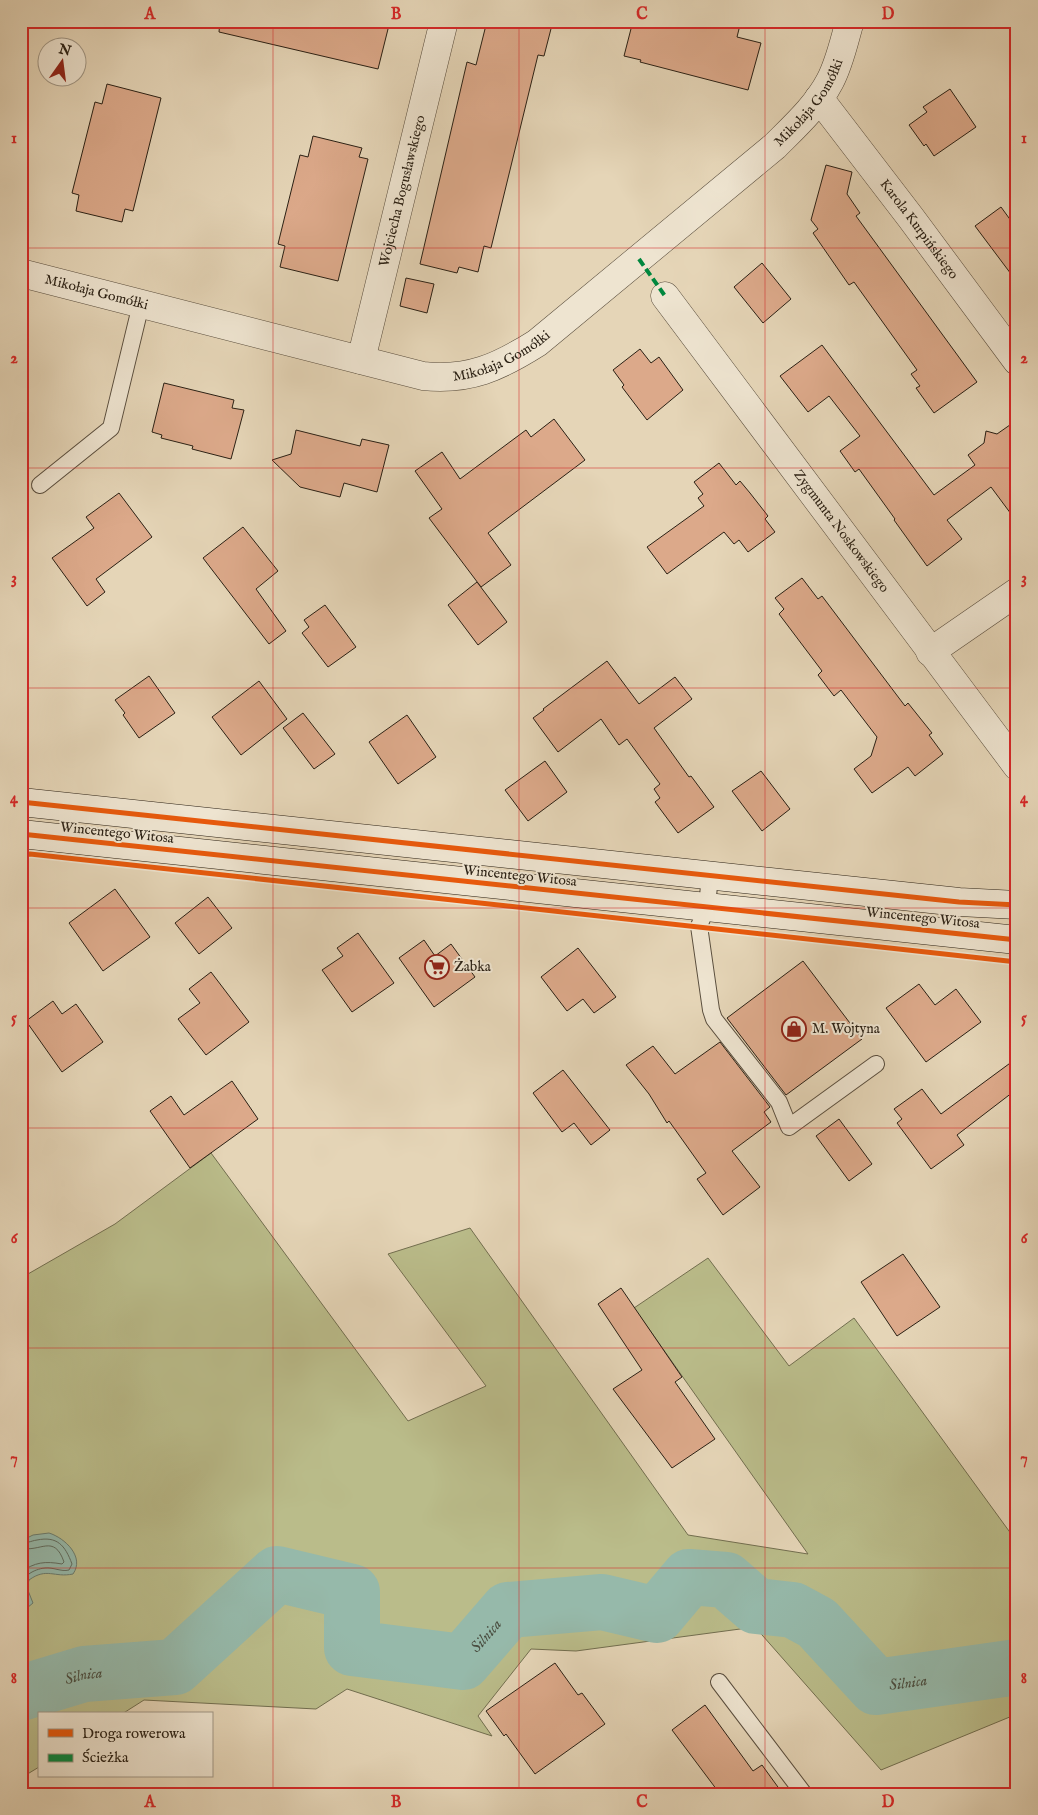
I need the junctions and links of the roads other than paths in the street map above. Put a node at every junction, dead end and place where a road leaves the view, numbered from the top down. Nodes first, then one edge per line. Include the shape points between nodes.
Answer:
1 (444, 21) edge
2 (850, 21) edge
3 (819, 98) junction
4 (21, 273) edge
5 (665, 296) dead end
6 (141, 304) junction
7 (361, 360) junction
8 (1017, 361) edge
9 (40, 486) dead end
10 (1017, 592) edge
11 (930, 652) junction
12 (1017, 766) edge
13 (21, 802) edge
14 (21, 834) edge
15 (710, 875) junction
16 (1017, 906) edge
17 (707, 907) junction
18 (1017, 940) edge
19 (876, 1064) dead end
20 (719, 1682) dead end
21 (804, 1794) edge

1 - 7 street, Wojciecha Bogusławskiego
2 - 3 street, Mikołaja Gomółki via 838,63
3 - 7 street, Mikołaja Gomółki via 754,165 537,343 513,358 470,375 440,378
3 - 8 street, Karola Kurpińskiego
4 - 6 street, Mikołaja Gomółki
5 - 11 street, Zygmunta Noskowskiego
6 - 7 street, Mikołaja Gomółki
6 - 9 lane via 110,428
10 - 11 street
11 - 12 street, Zygmunta Noskowskiego
13 - 15 street, Wincentego Witosa
14 - 17 street, Wincentego Witosa
15 - 16 street, Wincentego Witosa
15 - 17 lane
17 - 18 street, Wincentego Witosa
17 - 19 lane via 699,926 714,1019 778,1102 789,1127
20 - 21 lane

